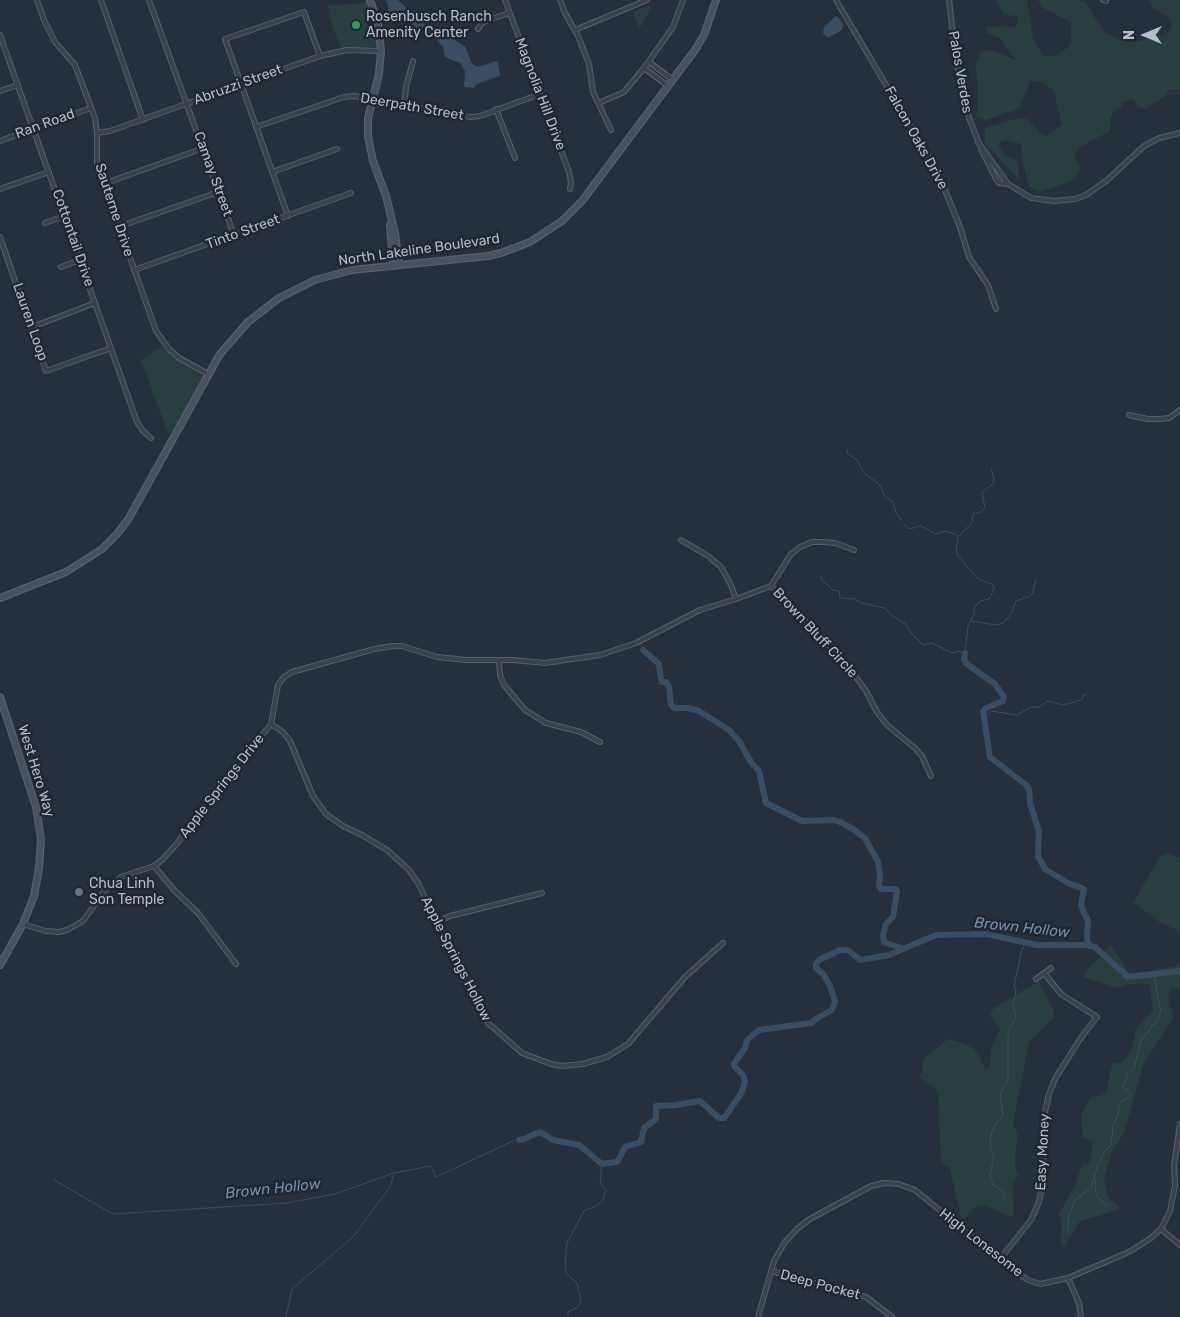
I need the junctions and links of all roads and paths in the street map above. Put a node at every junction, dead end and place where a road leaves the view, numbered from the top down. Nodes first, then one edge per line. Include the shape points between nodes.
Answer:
1 (44, 0) edge
2 (101, 0) edge
3 (149, 0) edge
4 (370, 0) edge
5 (505, 0) edge
6 (560, 0) edge
7 (647, 0) edge
8 (683, 0) edge
9 (716, 0) edge
10 (836, 0) edge
11 (949, 0) edge
12 (37, 1) edge
13 (510, 12) junction
14 (478, 29) dead end
15 (575, 30) junction
16 (1, 39) edge
17 (381, 51) junction
18 (320, 56) junction
19 (413, 61) dead end
20 (649, 62) junction
21 (644, 68) junction
22 (673, 80) junction
23 (241, 84) junction
24 (18, 85) junction
25 (668, 86) junction
26 (0, 91) edge
27 (540, 94) junction
28 (372, 100) junction
29 (599, 103) junction
30 (187, 104) junction
31 (404, 106) junction
32 (91, 108) junction
33 (496, 109) junction
34 (143, 120) junction
35 (256, 127) junction
36 (34, 129) junction
37 (611, 130) dead end
38 (97, 133) junction
39 (1180, 133) edge
40 (0, 141) edge
41 (204, 148) junction
42 (337, 149) dead end
43 (514, 158) dead end
44 (49, 172) junction
45 (272, 172) junction
46 (103, 184) junction
47 (0, 189) edge
48 (570, 189) dead end
49 (218, 192) junction
50 (351, 193) dead end
51 (65, 216) junction
52 (288, 216) junction
53 (45, 223) dead end
54 (118, 227) junction
55 (234, 235) junction
56 (0, 237) edge
57 (80, 260) junction
58 (396, 265) junction
59 (61, 267) dead end
60 (134, 270) junction
61 (95, 303) junction
62 (996, 310) dead end
63 (32, 327) junction
64 (112, 348) junction
65 (208, 374) junction
66 (1180, 410) edge
67 (1129, 415) dead end
68 (151, 438) dead end
69 (682, 540) dead end
70 (854, 550) dead end
71 (770, 586) junction
72 (0, 598) edge
73 (736, 599) junction
74 (499, 660) junction
75 (0, 697) edge
76 (271, 724) junction
77 (600, 742) dead end
78 (931, 776) dead end
79 (154, 866) junction
80 (542, 893) dead end
81 (437, 922) junction
82 (23, 924) junction
83 (723, 943) dead end
84 (236, 964) dead end
85 (0, 965) edge
86 (1051, 968) dead end
87 (1044, 973) junction
88 (1036, 979) dead end
89 (1180, 1124) edge
90 (1161, 1229) junction
91 (1180, 1245) edge
92 (1000, 1259) junction
93 (771, 1272) junction
94 (1068, 1278) junction
95 (758, 1317) edge
96 (892, 1317) edge
97 (1081, 1317) edge

1 - 12 street
2 - 34 street
3 - 30 street, Camay Street
4 - 17 street via 378,23
5 - 13 street, Magnolia Hill Drive
6 - 15 street
7 - 15 street
8 - 20 street via 673,26
9 - 22 street, North Lakeline Boulevard via 704,35
10 - 62 street, Falcon Oaks Drive via 938,173 969,257 988,285
11 - 39 street, Palos Verdes via 956,61 970,126 1008,184 1024,195 1054,201 1080,198 1102,184 1148,143
12 - 32 street, Sauterne Drive via 55,42 75,66
13 - 14 street via 483,22
13 - 27 street, Magnolia Hill Drive
15 - 29 street via 589,64
16 - 24 street, Cottontail Drive
17 - 18 street, Abruzzi Street via 347,50
17 - 28 street
18 - 23 street, Abruzzi Street
18 - 23 street via 304,12 225,40
19 - 31 street
20 - 21 street
20 - 22 street
21 - 25 street
21 - 29 street via 624,92
22 - 25 street, North Lakeline Boulevard
23 - 30 street, Abruzzi Street
23 - 35 street
24 - 26 street
24 - 36 street, Cottontail Drive
25 - 58 street, North Lakeline Boulevard via 582,201 552,228 518,248 494,254
27 - 33 street, Deerpath Street
27 - 48 street, Magnolia Hill Drive via 569,172
28 - 31 street, Deerpath Street
28 - 35 street, Deerpath Street via 344,97
28 - 58 street via 368,118 370,148 391,218
29 - 37 street
30 - 34 street, Abruzzi Street
30 - 41 street, Camay Street
31 - 33 street, Deerpath Street via 444,110 466,117 476,117
32 - 36 street, Ran Road
32 - 38 street, Sauterne Drive
33 - 43 street
34 - 38 street, Abruzzi Street
35 - 45 street
36 - 40 street, Ran Road
36 - 44 street, Cottontail Drive
38 - 46 street, Sauterne Drive via 97,164
41 - 46 street
41 - 49 street, Camay Street
42 - 45 street
44 - 47 street
44 - 51 street, Cottontail Drive
45 - 52 street
46 - 54 street, Sauterne Drive
49 - 54 street
49 - 55 street, Camay Street
50 - 52 street, Tinto Street
51 - 53 street
51 - 57 street, Cottontail Drive
52 - 55 street, Tinto Street
54 - 60 street, Sauterne Drive
55 - 60 street, Tinto Street
56 - 63 street, Lauren Loop
57 - 59 street
57 - 61 street, Cottontail Drive
58 - 65 street, North Lakeline Boulevard via 341,272 315,280 279,298 248,322 220,354
60 - 65 street, Sauterne Drive via 163,341 178,358
61 - 63 street
61 - 64 street, Cottontail Drive
63 - 64 street, Lauren Loop via 46,371
64 - 68 street, Cottontail Drive via 137,422
65 - 72 street, North Lakeline Boulevard via 133,512 117,534 102,549 66,572
66 - 67 street via 1161,419
69 - 73 street via 721,568
70 - 71 street via 823,542 800,547 791,554
71 - 73 street, Apple Springs Drive
71 - 78 street, Brown Bluff Circle via 845,662 887,725 922,756
73 - 74 street, Apple Springs Drive via 700,610 612,652 545,663
74 - 76 street, Apple Springs Drive via 444,658 402,646 384,647 292,672 278,685
74 - 77 street via 504,685 525,710 546,723 581,732
75 - 82 street, West Hero Way via 29,780 39,824 40,854 34,896
76 - 79 street, Apple Springs Drive via 174,846
76 - 81 street, Apple Springs Hollow via 290,741 313,796 323,810 406,866
79 - 82 street, Apple Springs Drive via 121,877 83,921 67,930 45,931
79 - 84 street via 198,913
80 - 81 street via 459,913
81 - 83 street, Apple Springs Hollow via 491,1026 522,1053 562,1066 606,1056 628,1044 685,977
82 - 85 street, West Hero Way
86 - 87 street
87 - 88 street
87 - 92 street, Easy Money via 1061,994 1097,1017 1055,1079 1044,1116 1043,1181 1039,1202 1030,1220
89 - 90 street, High Lonesome via 1174,1165 1175,1186 1170,1211
90 - 91 street
90 - 94 street, High Lonesome via 1129,1252
92 - 93 street, High Lonesome via 915,1190 884,1182 871,1186 798,1228 785,1242
92 - 94 street, High Lonesome via 1028,1280 1040,1284
93 - 95 street, High Lonesome
93 - 96 street, Deep Pocket via 866,1297
94 - 97 street via 1079,1303

